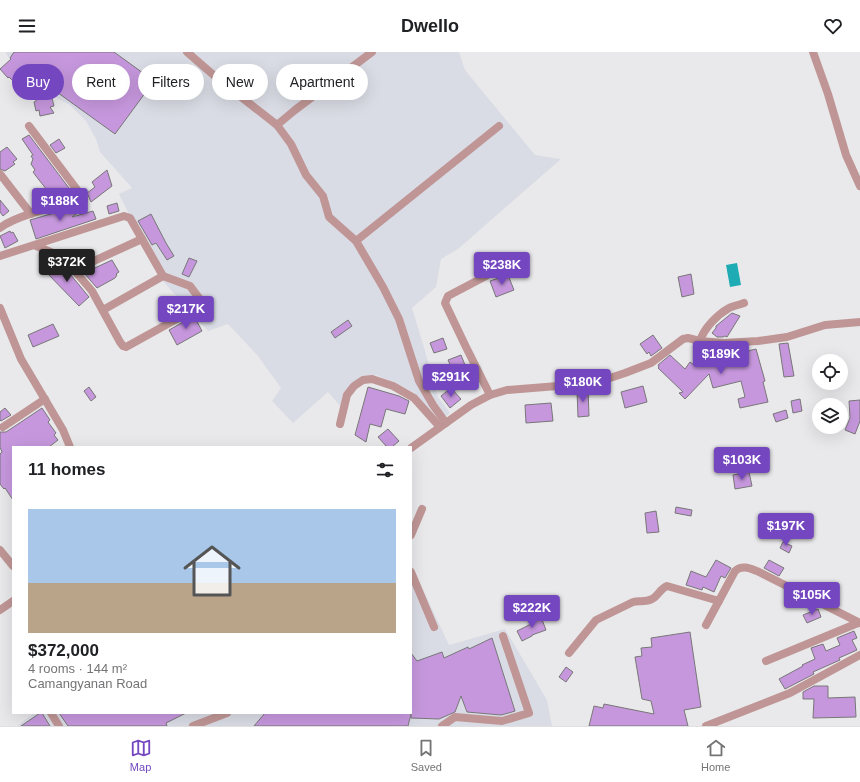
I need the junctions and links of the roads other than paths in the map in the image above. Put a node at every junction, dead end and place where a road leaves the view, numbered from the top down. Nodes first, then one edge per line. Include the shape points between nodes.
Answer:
1 (187, 52) edge
2 (372, 52) edge
3 (813, 52) edge
4 (277, 125) junction
5 (29, 126) dead end
6 (500, 126) dead end
7 (0, 174) edge
8 (860, 186) edge
9 (31, 214) junction
10 (0, 228) edge
11 (142, 239) junction
12 (356, 241) junction
13 (34, 245) junction
14 (0, 256) edge
15 (74, 270) junction
16 (163, 276) junction
17 (486, 276) dead end
18 (744, 303) dead end
19 (103, 310) junction
20 (1, 311) edge
21 (860, 322) edge
22 (700, 341) junction
23 (490, 395) junction
24 (45, 399) junction
25 (340, 424) dead end
26 (443, 425) junction
27 (3, 427) dead end
28 (70, 446) edge
29 (412, 447) edge
30 (422, 509) dead end
31 (412, 533) edge
32 (0, 550) edge
33 (12, 565) edge
34 (412, 574) edge
35 (719, 601) junction
36 (12, 602) edge
37 (0, 610) edge
38 (859, 623) edge
39 (706, 625) dead end
40 (434, 626) dead end
41 (503, 636) dead end
42 (569, 653) dead end
43 (860, 655) edge
44 (766, 661) dead end
45 (51, 714) edge
46 (224, 714) edge
47 (60, 726) edge
48 (193, 726) edge
49 (442, 726) edge
50 (706, 726) edge

1 - 4 street
2 - 4 street
3 - 8 street via 846,155
4 - 12 street via 291,144 306,175 323,196 329,217
5 - 9 street via 84,199
6 - 12 street
7 - 9 street
9 - 10 street via 6,223
11 - 13 street via 130,218 124,216
11 - 15 street
11 - 16 street
12 - 26 street via 399,319 419,381
13 - 14 street
13 - 15 street via 60,256
15 - 19 street via 92,291
16 - 19 street
16 - 19 street via 190,286 202,302 202,306 126,347 120,342
17 - 23 street via 448,296 446,303
18 - 22 street via 730,307 717,318 703,333
20 - 24 street via 22,359
21 - 22 street via 825,325 787,337 758,341
22 - 23 street via 683,339 651,363 595,383 507,390
23 - 26 street via 471,404
24 - 27 street
24 - 28 street
25 - 26 street via 348,395 354,386 372,378 414,398
26 - 29 street
30 - 31 street
32 - 33 street
34 - 40 street
35 - 38 street via 735,571 739,568 748,568
35 - 39 street
35 - 42 street via 667,586 654,598 633,602 596,620
36 - 37 street
38 - 44 street
41 - 49 street via 529,713 502,721 455,717
43 - 50 street via 790,693
45 - 47 street
46 - 48 street

